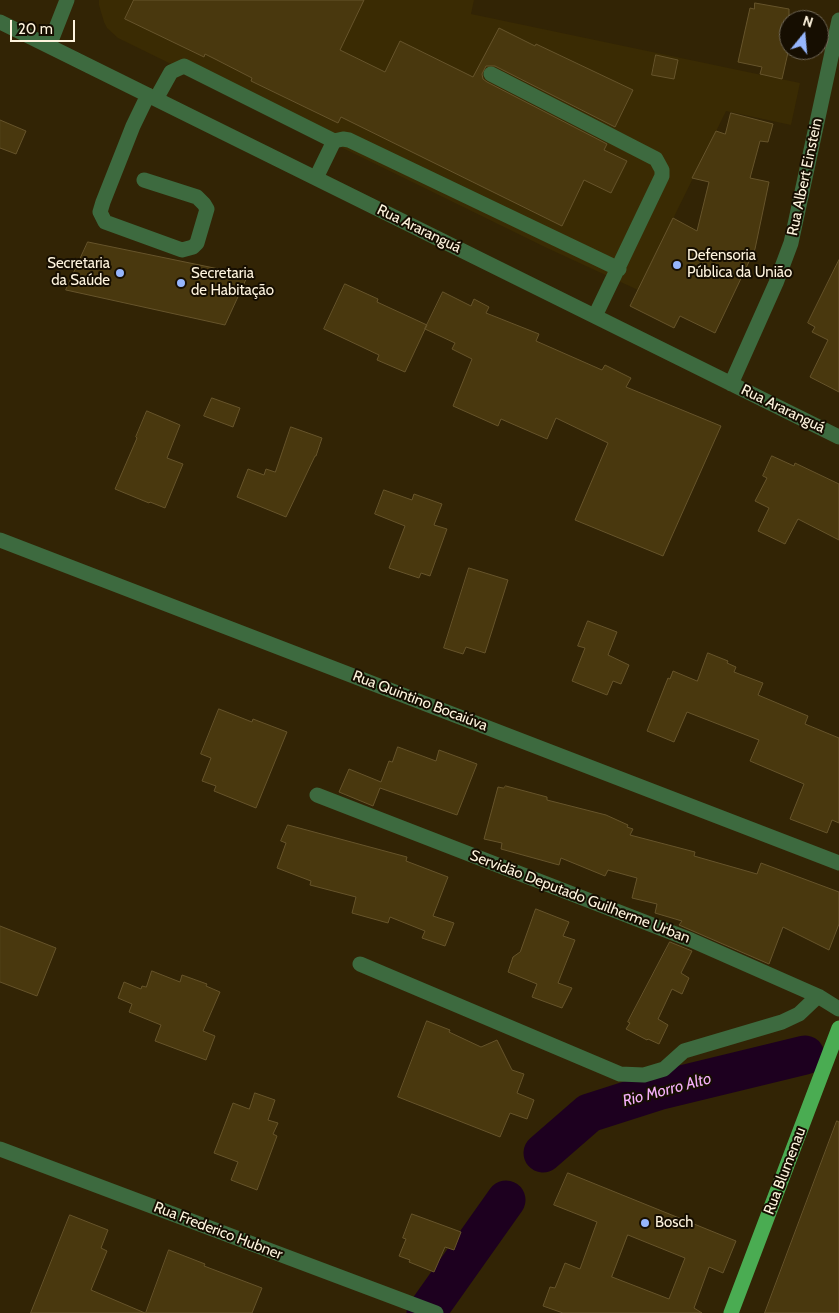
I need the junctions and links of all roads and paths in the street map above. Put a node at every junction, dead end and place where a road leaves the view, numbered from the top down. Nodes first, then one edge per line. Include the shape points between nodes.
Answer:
1 (67, 0) edge
2 (839, 20) edge
3 (0, 22) edge
4 (49, 46) junction
5 (491, 74) dead end
6 (152, 97) junction
7 (334, 141) junction
8 (316, 178) junction
9 (144, 180) dead end
10 (619, 270) junction
11 (596, 316) junction
12 (731, 384) junction
13 (839, 437) edge
14 (0, 540) edge
15 (316, 795) dead end
16 (839, 863) edge
17 (360, 964) dead end
18 (818, 996) junction
19 (839, 1009) edge
20 (839, 1028) edge
21 (0, 1149) edge
22 (436, 1313) edge
23 (731, 1313) edge

1 - 4 street
2 - 12 street, Rua Albert Einstein via 790,243 776,283
3 - 4 street, Rua Araranguá
4 - 6 street, Rua Araranguá
5 - 10 street via 656,159 660,165 662,176
6 - 7 street via 171,72 184,66
6 - 8 street, Rua Araranguá
6 - 9 street via 133,126 100,212 106,222 182,250 193,247 207,209 204,204 197,197
7 - 8 street
7 - 10 street via 349,140
8 - 11 street, Rua Araranguá
10 - 11 street
11 - 12 street, Rua Araranguá
12 - 13 street, Rua Araranguá
14 - 16 street, Rua Quintino Bocaiúva
15 - 18 street, Servidão Deputado Guilherme Urban via 691,940
17 - 18 street via 620,1074 644,1075 664,1069 684,1051 799,1014
18 - 19 street, Servidão Deputado Guilherme Urban
20 - 23 main road, Rua Blumenau
21 - 22 street, Rua Frederico Hubner

